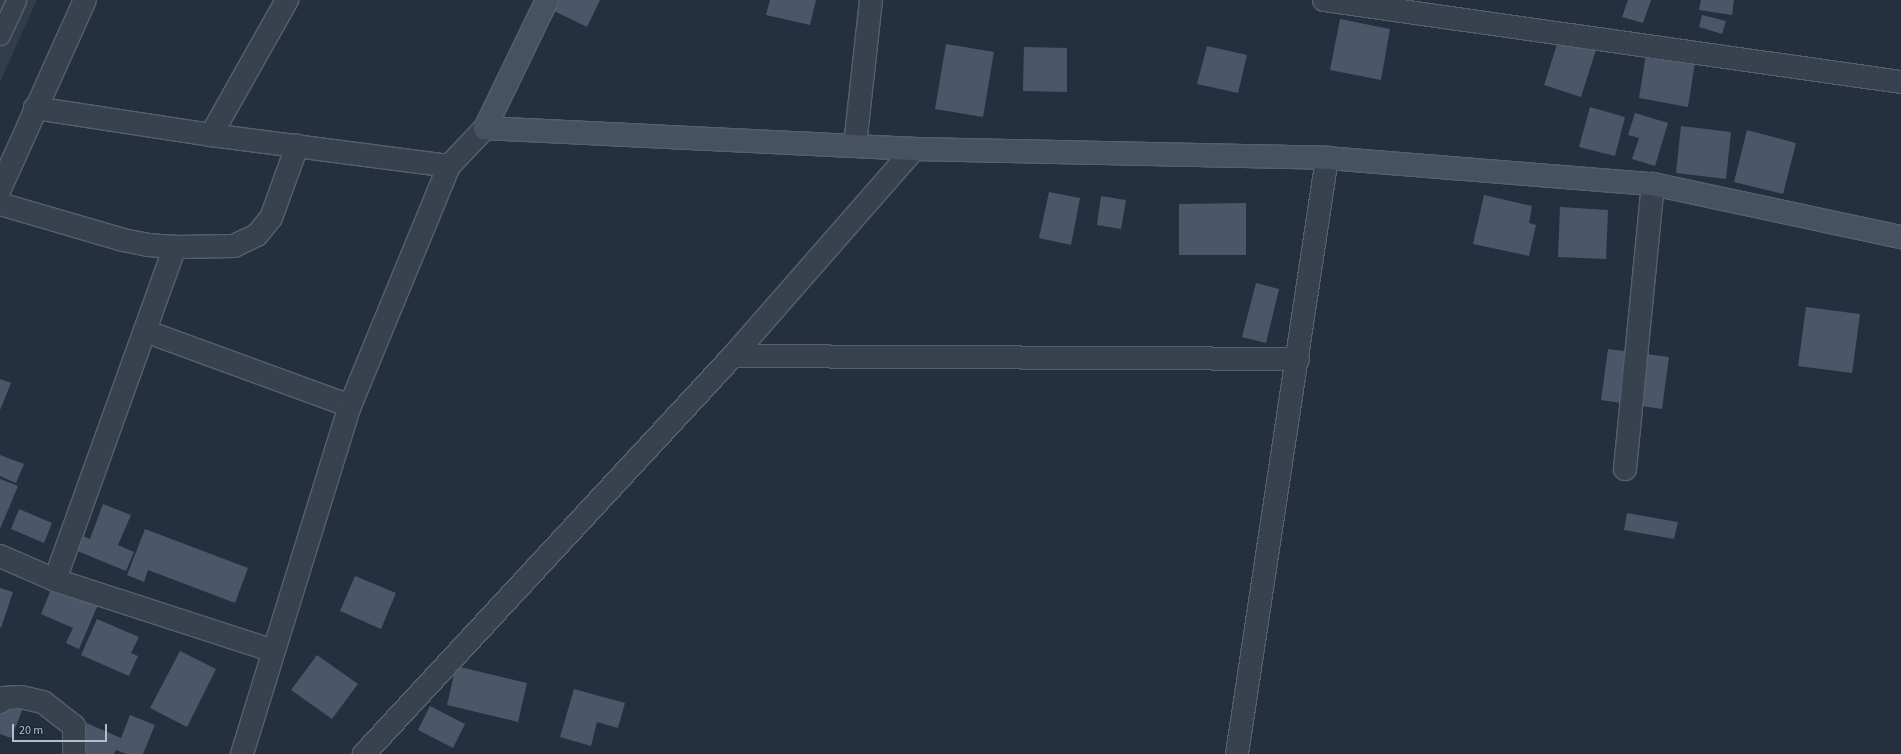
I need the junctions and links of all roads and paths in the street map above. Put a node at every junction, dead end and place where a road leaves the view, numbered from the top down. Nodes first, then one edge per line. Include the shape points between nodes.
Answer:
1 (16, 0) edge
2 (85, 0) edge
3 (287, 0) edge
4 (548, 0) edge
5 (871, 0) edge
6 (1324, 0) edge
7 (0, 35) edge
8 (1901, 82) edge
9 (35, 108) junction
10 (485, 128) junction
11 (211, 135) junction
12 (855, 145) junction
13 (297, 146) junction
14 (914, 149) junction
15 (1327, 158) junction
16 (449, 166) junction
17 (1654, 184) junction
18 (0, 189) edge
19 (0, 204) edge
20 (1901, 237) edge
21 (175, 247) junction
22 (144, 331) junction
23 (733, 356) junction
24 (1298, 359) junction
25 (350, 406) junction
26 (1625, 469) dead end
27 (0, 556) edge
28 (55, 580) junction
29 (274, 651) junction
30 (0, 702) edge
31 (74, 754) edge
32 (242, 754) edge
33 (364, 754) edge
34 (1237, 754) edge

1 - 7 lane
2 - 9 street
3 - 11 street
4 - 10 street
5 - 12 street
6 - 8 street
9 - 11 street
9 - 18 street
10 - 12 street
10 - 16 street
11 - 13 street
12 - 14 street
13 - 16 street
13 - 21 street via 270,218 257,235 234,246
14 - 15 street
14 - 23 street
15 - 17 street
15 - 24 street
16 - 25 street
17 - 20 street
17 - 26 street
19 - 21 street via 123,240
21 - 22 street
22 - 25 street
22 - 28 street
23 - 24 street
23 - 33 street
24 - 34 street
25 - 29 street
27 - 28 street
28 - 29 street
29 - 32 street
30 - 31 street via 3,698 21,697 43,702 74,726

